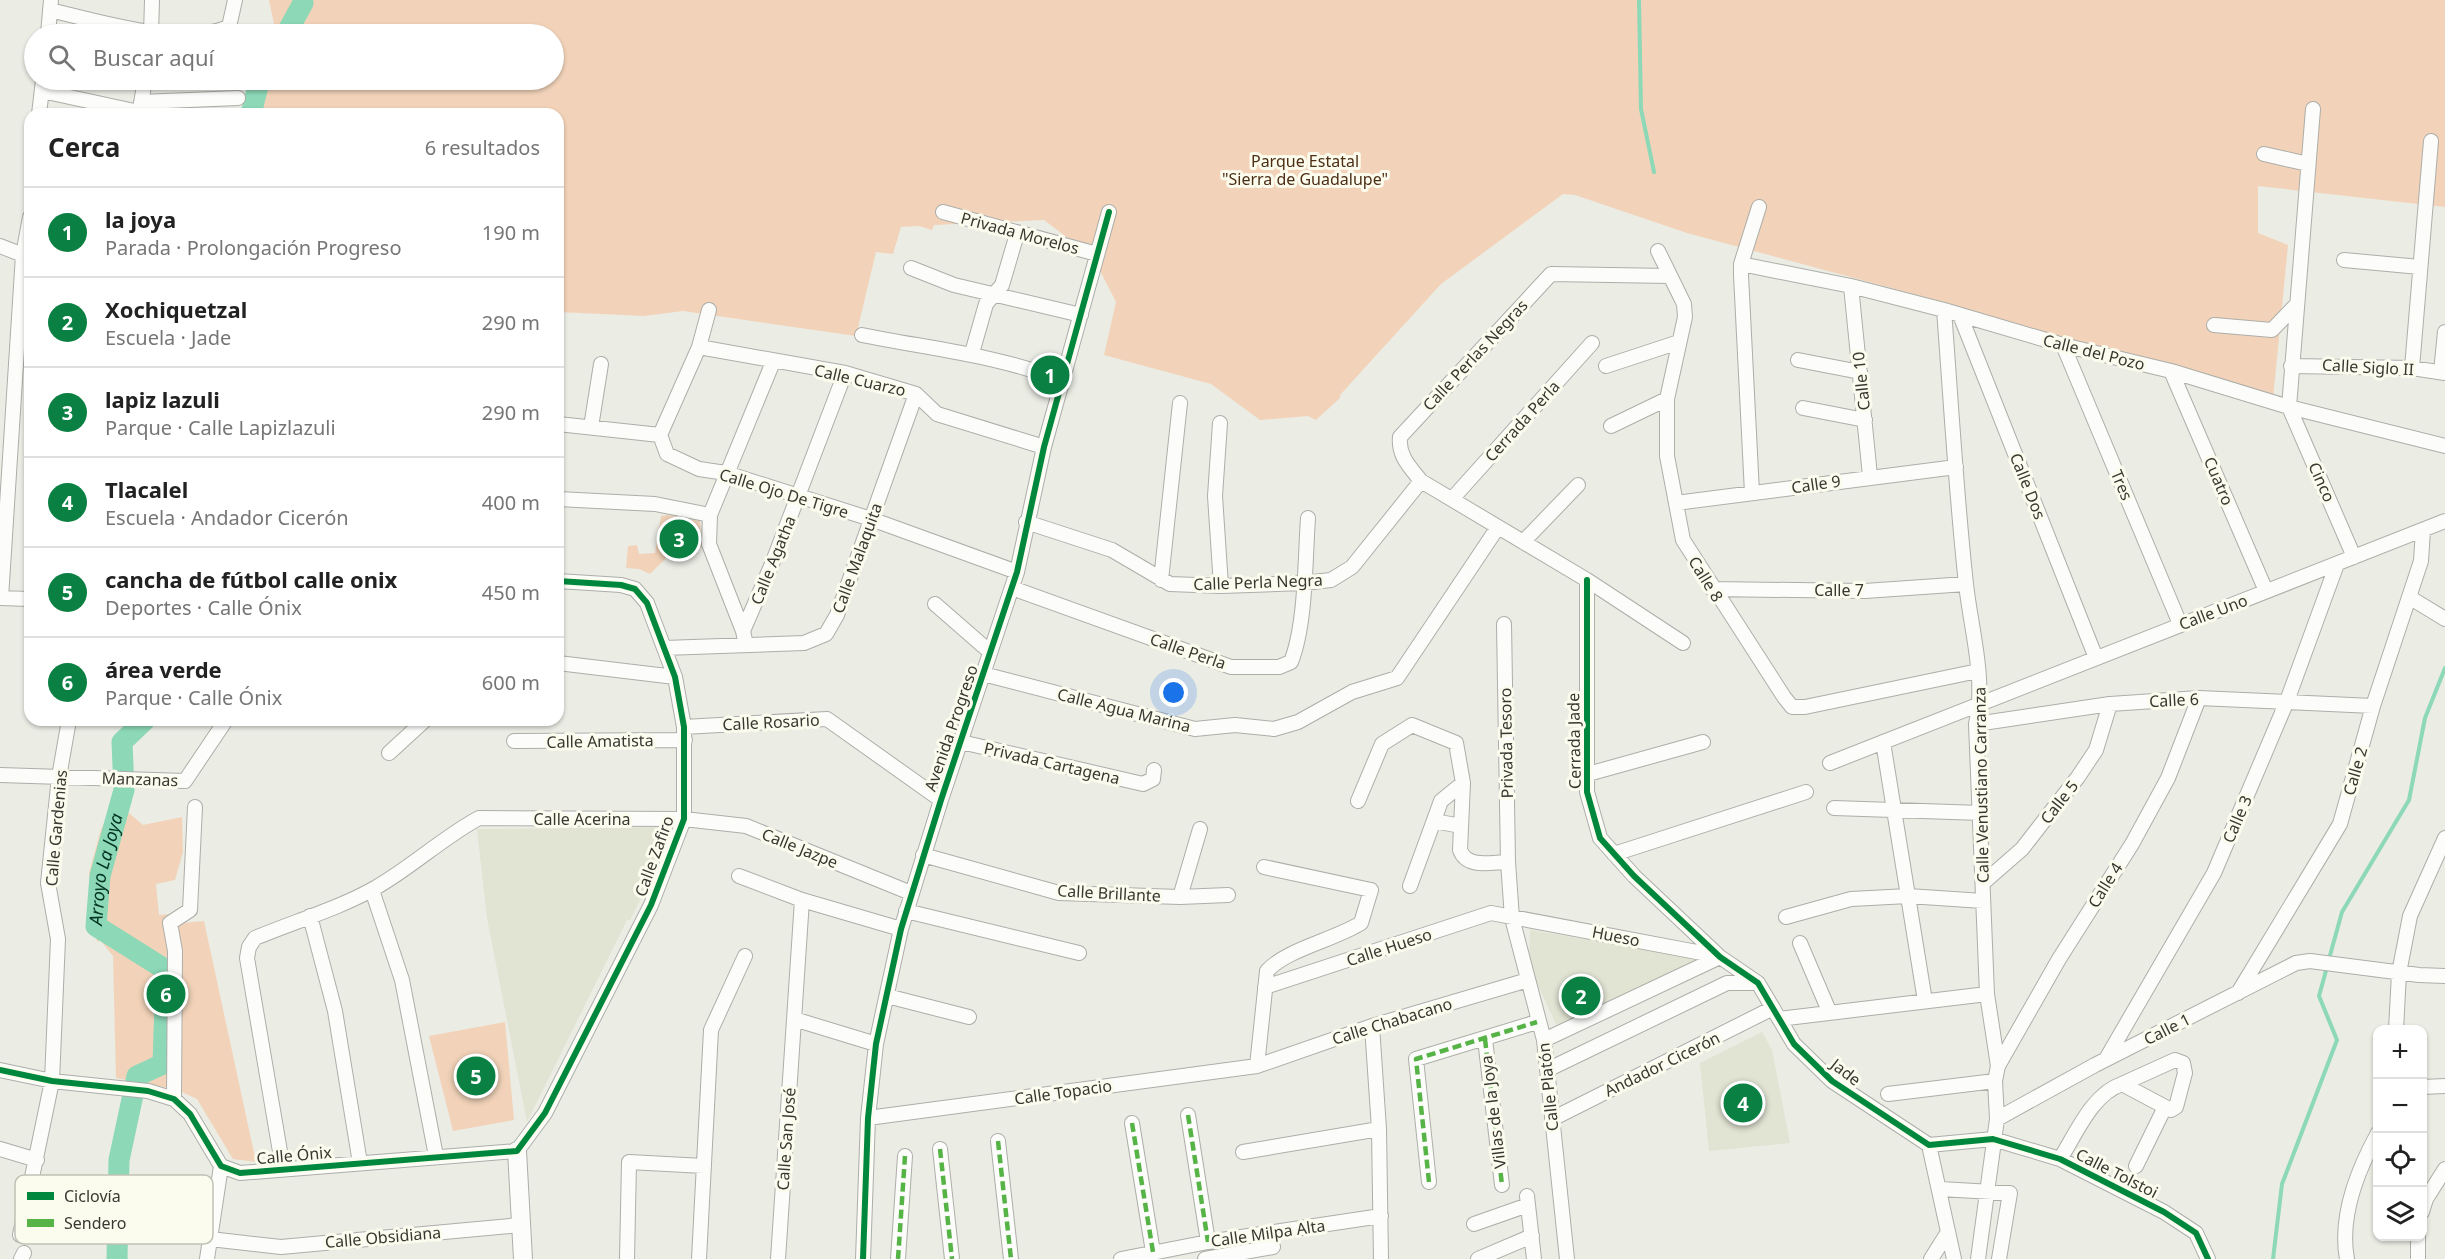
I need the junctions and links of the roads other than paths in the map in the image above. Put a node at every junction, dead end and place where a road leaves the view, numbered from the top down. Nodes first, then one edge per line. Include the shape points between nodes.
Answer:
1 (152, 0) edge
2 (235, 0) edge
3 (51, 5) edge
4 (49, 24) edge
5 (117, 24) edge
6 (151, 24) edge
7 (231, 24) edge
8 (41, 90) edge
9 (62, 90) edge
10 (144, 90) edge
11 (238, 99) dead end
12 (40, 108) edge
13 (136, 108) edge
14 (140, 108) edge
15 (150, 108) edge
16 (2313, 109) dead end
17 (2431, 141) dead end
18 (2264, 154) dead end
19 (2308, 164) junction
20 (1759, 207) dead end
21 (943, 212) dead end
22 (1109, 212) dead end
23 (1017, 234) junction
24 (0, 246) edge
25 (1658, 251) dead end
26 (1097, 254) junction
27 (24, 255) joint
28 (2344, 260) dead end
29 (1741, 264) junction
30 (2421, 267) junction
31 (911, 268) dead end
32 (1670, 276) junction
33 (1851, 286) junction
34 (994, 294) junction
35 (2296, 305) junction
36 (709, 310) dead end
37 (1944, 310) junction
38 (1081, 315) junction
39 (1960, 315) junction
40 (2214, 325) dead end
41 (2445, 332) edge
42 (862, 335) dead end
43 (1679, 342) junction
44 (1592, 344) dead end
45 (2063, 345) junction
46 (699, 347) junction
47 (972, 353) junction
48 (1798, 360) dead end
49 (773, 362) junction
50 (601, 364) dead end
51 (1606, 366) dead end
52 (2291, 366) junction
53 (2412, 368) junction
54 (2171, 371) junction
55 (1860, 372) junction
56 (845, 373) junction
57 (2443, 373) edge
58 (1063, 381) junction
59 (916, 393) junction
60 (1667, 399) junction
61 (1180, 403) dead end
62 (2289, 407) junction
63 (1803, 408) dead end
64 (1865, 420) junction
65 (1220, 423) dead end
66 (564, 425) edge
67 (1611, 426) dead end
68 (591, 427) junction
69 (660, 435) junction
70 (2445, 446) edge
71 (1044, 447) junction
72 (1956, 467) junction
73 (726, 473) junction
74 (1870, 476) junction
75 (1421, 481) junction
76 (1578, 485) dead end
77 (1752, 492) junction
78 (799, 497) junction
79 (564, 499) edge
80 (1452, 499) junction
81 (1676, 503) junction
82 (710, 514) junction
83 (1308, 518) dead end
84 (871, 519) junction
85 (2445, 521) edge
86 (1026, 522) junction
87 (1498, 527) junction
88 (2423, 530) junction
89 (1523, 542) junction
90 (2354, 557) junction
91 (2337, 564) junction
92 (1017, 572) junction
93 (1161, 580) junction
94 (1587, 580) junction
95 (564, 581) edge
96 (1304, 583) junction
97 (1966, 584) junction
98 (1221, 586) junction
99 (1012, 588) junction
100 (1712, 589) junction
101 (2266, 591) junction
102 (2409, 597) junction
103 (1, 598) edge
104 (24, 599) edge
105 (935, 604) dead end
106 (2445, 619) edge
107 (1504, 624) dead end
108 (2180, 624) junction
109 (744, 638) junction
110 (1683, 643) dead end
111 (664, 648) junction
112 (990, 652) junction
113 (2096, 658) junction
114 (564, 664) edge
115 (1978, 671) junction
116 (983, 674) junction
117 (675, 676) junction
118 (2199, 698) junction
119 (2287, 701) junction
120 (1980, 703) junction
121 (2110, 704) junction
122 (2373, 706) junction
123 (1976, 724) junction
124 (68, 726) edge
125 (222, 726) edge
126 (418, 726) edge
127 (685, 733) junction
128 (514, 741) dead end
129 (961, 742) junction
130 (1703, 742) dead end
131 (1883, 742) junction
132 (389, 753) dead end
133 (1830, 763) dead end
134 (1154, 770) dead end
135 (1588, 774) junction
136 (0, 775) edge
137 (59, 777) junction
138 (1463, 783) junction
139 (1806, 792) dead end
140 (941, 800) junction
141 (1358, 801) dead end
142 (195, 807) dead end
143 (1834, 808) dead end
144 (1894, 810) junction
145 (1981, 813) junction
146 (684, 819) junction
147 (1434, 821) junction
148 (1461, 825) junction
149 (1200, 829) dead end
150 (2445, 838) edge
151 (1614, 854) junction
152 (923, 855) junction
153 (1508, 862) junction
154 (1264, 867) dead end
155 (739, 876) dead end
156 (1983, 883) junction
157 (1410, 886) dead end
158 (372, 890) junction
159 (911, 894) junction
160 (1228, 895) dead end
161 (1908, 896) junction
162 (1180, 897) junction
163 (802, 900) junction
164 (1983, 902) junction
165 (906, 911) junction
166 (309, 916) junction
167 (1786, 917) dead end
168 (1512, 918) junction
169 (901, 929) junction
170 (1800, 943) dead end
171 (1079, 952) dead end
172 (746, 956) dead end
173 (1720, 957) junction
174 (2399, 973) junction
175 (2445, 976) edge
176 (1528, 980) junction
177 (1758, 984) junction
178 (1266, 987) junction
179 (2238, 993) junction
180 (1987, 994) junction
181 (887, 996) junction
182 (1925, 1001) junction
183 (1829, 1011) junction
184 (1776, 1014) junction
185 (969, 1017) dead end
186 (794, 1019) junction
187 (1537, 1022) junction
188 (2396, 1025) edge
189 (1371, 1026) junction
190 (1485, 1039) junction
191 (1544, 1040) junction
192 (876, 1044) junction
193 (2106, 1059) junction
194 (1257, 1066) junction
195 (1998, 1066) junction
196 (0, 1070) edge
197 (1547, 1070) junction
198 (52, 1081) junction
199 (1995, 1081) junction
200 (2122, 1084) junction
201 (2427, 1086) edge
202 (2445, 1086) edge
203 (1888, 1094) dead end
204 (174, 1099) junction
205 (2165, 1107) junction
206 (1188, 1115) dead end
207 (868, 1118) junction
208 (1552, 1119) junction
209 (1997, 1119) junction
210 (1132, 1123) dead end
211 (1379, 1129) junction
212 (1993, 1139) junction
213 (998, 1141) dead end
214 (1929, 1145) junction
215 (2373, 1145) edge
216 (0, 1149) edge
217 (940, 1149) dead end
218 (517, 1151) junction
219 (1243, 1152) dead end
220 (436, 1156) junction
221 (905, 1156) dead end
222 (2060, 1159) junction
223 (37, 1160) junction
224 (360, 1163) junction
225 (221, 1166) junction
226 (704, 1166) junction
227 (2136, 1166) dead end
228 (2445, 1168) edge
229 (283, 1169) junction
230 (34, 1175) edge
231 (1429, 1182) dead end
232 (1502, 1185) dead end
233 (1940, 1189) junction
234 (1986, 1190) junction
235 (2427, 1197) edge
236 (1380, 1216) junction
237 (213, 1219) edge
238 (1474, 1224) dead end
239 (520, 1225) junction
240 (1948, 1232) junction
241 (1532, 1236) junction
242 (213, 1239) edge
243 (2418, 1241) edge
244 (1208, 1242) junction
245 (209, 1244) edge
246 (1273, 1246) edge
247 (1153, 1252) junction
248 (207, 1259) edge
249 (523, 1259) edge
250 (627, 1259) edge
251 (699, 1259) edge
252 (778, 1259) edge
253 (863, 1259) edge
254 (898, 1259) edge
255 (952, 1259) edge
256 (1011, 1259) edge
257 (1121, 1259) edge
258 (1205, 1259) edge
259 (1381, 1259) edge
260 (1478, 1259) edge
261 (1534, 1259) edge
262 (1566, 1259) edge
263 (1931, 1259) edge
264 (1954, 1259) edge
265 (1978, 1259) edge
266 (1999, 1259) edge
267 (2208, 1259) edge
268 (2347, 1259) edge
269 (2418, 1259) edge

1 - 6 street
2 - 7 street
3 - 4 street
3 - 5 street
8 - 12 street
9 - 13 street
10 - 14 street
11 - 15 street
16 - 19 street
17 - 30 street
18 - 19 street
19 - 35 street
20 - 29 street
21 - 23 street, Privada Morelos
22 - 26 street, Avenida Progreso
23 - 26 street, Privada Morelos
23 - 34 street via 1002,285
24 - 27 street
25 - 32 street, Calle 8
26 - 38 street, Avenida Progreso
27 - 103 street
28 - 30 street
29 - 33 street, Calle del Pozo
29 - 77 street
30 - 53 street
31 - 34 street via 954,285
32 - 43 street, Calle 8 via 1684,304
32 - 75 street, Calle Perlas Negras via 1551,274 1400,437 1402,456
33 - 37 street, Calle del Pozo
33 - 55 street, Calle 10
34 - 38 street
34 - 47 street via 986,304
35 - 40 street via 2272,330
35 - 52 street
36 - 46 street
37 - 39 street, Calle del Pozo
37 - 72 street, Calle Venustiano Carranza
38 - 58 street, Avenida Progreso
39 - 45 street, Calle del Pozo
39 - 113 street, Calle Dos
41 - 57 street
42 - 47 street via 944,352
43 - 51 street
43 - 60 street, Calle 8
44 - 80 street, Cerrada Perla
45 - 54 street, Calle del Pozo
45 - 108 street, Tres
46 - 49 street, Calle Cuarzo
46 - 69 street
47 - 58 street via 1022,365
48 - 55 street
49 - 56 street, Calle Cuarzo
49 - 73 street
50 - 68 street
52 - 53 street, Calle Siglo II
52 - 62 street
53 - 57 street, Calle Siglo II
54 - 62 street, Calle del Pozo
54 - 101 street, Cuatro
55 - 64 street, Calle 10
56 - 59 street, Calle Cuarzo
56 - 78 street, Calle Agatha
58 - 71 street, Avenida Progreso
59 - 71 street, Calle Cuarzo via 937,414
59 - 84 street, Calle Malaquita
60 - 67 street
60 - 81 street, Calle 8 via 1667,456
61 - 93 street
62 - 70 street, Calle del Pozo
62 - 90 street, Cinco
63 - 64 street
64 - 74 street, Calle 10
65 - 98 street via 1215,496
66 - 68 street
68 - 69 street
69 - 73 street, Calle Ojo De Tigre via 668,454 699,469
71 - 86 street, Avenida Progreso
72 - 74 street, Calle 9
72 - 97 street, Calle Venustiano Carranza
73 - 78 street, Calle Ojo De Tigre
73 - 82 street
74 - 77 street, Calle 9
75 - 80 street
75 - 96 street, Calle Perla Negra via 1352,567 1331,580
76 - 89 street
77 - 81 street, Calle 9
78 - 84 street, Calle Ojo De Tigre
78 - 109 street, Calle Agatha
79 - 82 street via 655,504
80 - 87 street
81 - 100 street, Calle 8 via 1683,540
82 - 109 street via 709,544
83 - 96 street
84 - 92 street, Calle Ojo De Tigre
84 - 109 street, Calle Malaquita via 837,615 826,634 804,643
85 - 88 street, Calle Uno
86 - 92 street, Avenida Progreso
86 - 93 street, Calle Perla Negra via 1113,550
87 - 89 street
87 - 116 street, Calle Agua Marina via 1397,678 1352,692 1290,725 1274,729 1235,725 1196,729
88 - 90 street, Calle Uno
88 - 102 street, Calle 2 via 2421,561
89 - 94 street
90 - 91 street, Calle Uno
91 - 101 street, Calle Uno
91 - 119 street, Calle 3
92 - 99 street, Avenida Progreso
93 - 98 street, Calle Perla Negra via 1170,584
94 - 110 street
94 - 135 street, Cerrada Jade
95 - 111 street, Calle Zafiro via 635,589 647,603
96 - 98 street, Calle Perla Negra
96 - 99 street, Calle Perla via 1291,662 1231,667
97 - 100 street, Calle 7 via 1865,591
97 - 115 street, Calle Venustiano Carranza
99 - 112 street, Avenida Progreso
100 - 115 street, Calle 8 via 1792,707
101 - 108 street, Calle Uno
102 - 106 street
102 - 122 street, Calle 2
103 - 104 street
105 - 112 street
107 - 153 street, Privada Tesoro
108 - 113 street, Calle Uno
109 - 111 street, Calle Malaquita
111 - 117 street, Calle Zafiro
112 - 116 street, Avenida Progreso
113 - 120 street, Calle Uno
114 - 117 street
115 - 120 street, Calle Venustiano Carranza
116 - 129 street, Avenida Progreso
117 - 127 street, Calle Zafiro
118 - 119 street, Calle 6
118 - 121 street, Calle 6
118 - 195 street, Calle 4 via 2168,778 2132,844 2059,959
119 - 122 street, Calle 6
119 - 193 street, Calle 3 via 2214,873
120 - 123 street, Calle Venustiano Carranza
120 - 131 street, Calle Uno
121 - 123 street, Calle 6
121 - 156 street, Calle 5 via 2096,750 2078,777 2022,849
122 - 179 street, Calle 2 via 2340,824
123 - 145 street, Calle Venustiano Carranza
124 - 137 street, Calle Gardenias
125 - 137 street, Manzanas via 185,781
126 - 132 street
127 - 128 street, Calle Amatista
127 - 140 street, Calle Rosario via 827,719
127 - 146 street, Calle Zafiro
129 - 134 street, Privada Cartagena via 1143,784 1153,780
129 - 140 street, Avenida Progreso
130 - 135 street
131 - 133 street, Calle Uno
131 - 144 street
135 - 151 street, Cerrada Jade via 1587,792 1600,838
136 - 137 street
137 - 198 street, Calle Gardenias via 48,883 58,939
138 - 141 street via 1456,743 1412,725 1382,744
138 - 147 street via 1441,801
138 - 148 street
139 - 151 street
140 - 152 street, Avenida Progreso
142 - 204 street via 190,910 170,923 175,951
143 - 144 street
144 - 145 street
144 - 161 street
145 - 156 street, Calle Venustiano Carranza
146 - 158 street, Calle Acerina via 479,818
146 - 159 street, Calle Jazpe via 746,826
146 - 218 street, Calle Zafiro via 651,905 545,1113
147 - 148 street
147 - 157 street
148 - 153 street via 1463,859 1470,863
149 - 162 street
150 - 174 street via 2410,916
151 - 173 street, Cerrada Jade
152 - 159 street, Avenida Progreso
152 - 162 street, Calle Brillante via 1059,893
153 - 168 street, Privada Tesoro
154 - 178 street via 1371,890 1361,923 1274,964 1268,971
155 - 163 street
156 - 164 street, Calle Venustiano Carranza
158 - 166 street
158 - 220 street via 402,980
159 - 165 street, Avenida Progreso
160 - 162 street, Calle Brillante
161 - 164 street
161 - 167 street via 1851,899
161 - 182 street
163 - 169 street
163 - 186 street, Calle San José
164 - 180 street, Calle Venustiano Carranza
165 - 169 street, Avenida Progreso
165 - 171 street
166 - 224 street via 335,1011
166 - 229 street via 255,938 247,958
168 - 173 street, Hueso
168 - 176 street, Calle Platón
168 - 178 street, Calle Hueso via 1491,913
169 - 181 street, Avenida Progreso
170 - 183 street
172 - 226 street via 711,1030
173 - 177 street, Jade
173 - 191 street
174 - 175 street, Calle 1
174 - 179 street, Calle 1 via 2310,961 2296,963
174 - 188 street
176 - 187 street, Calle Platón
176 - 189 street, Calle Chabacano
177 - 184 street, Jade
177 - 197 street via 1727,983
178 - 194 street
179 - 193 street, Calle 1
180 - 182 street, Andador Cicerón
180 - 195 street, Calle Venustiano Carranza
181 - 185 street
181 - 192 street, Avenida Progreso
182 - 183 street, Andador Cicerón
183 - 184 street, Andador Cicerón
184 - 208 street, Andador Cicerón
184 - 214 street, Jade via 1794,1044 1832,1081
186 - 192 street
186 - 252 street, Calle San José
187 - 190 street, Villas de la Joya
187 - 191 street, Calle Platón
189 - 194 street, Calle Chabacano
189 - 211 street
190 - 231 street, Villas de la Joya via 1416,1059
190 - 232 street, Villas de la Joya
191 - 197 street, Calle Platón
192 - 207 street, Avenida Progreso
193 - 209 street, Calle 1
194 - 207 street, Calle Topacio
195 - 199 street, Calle Venustiano Carranza
196 - 198 street
197 - 208 street, Calle Platón
198 - 204 street via 112,1085
198 - 223 street, Calle Gardenias
199 - 203 street
199 - 209 street, Calle Venustiano Carranza
200 - 205 street
200 - 205 street via 2175,1060 2183,1063 2185,1073 2176,1107
200 - 222 street via 2100,1096
201 - 202 street
204 - 225 street via 190,1114
205 - 227 street
206 - 244 street
207 - 253 street, Avenida Progreso
208 - 262 street, Calle Platón
209 - 212 street, Calle Venustiano Carranza
210 - 247 street
211 - 219 street
211 - 236 street
212 - 214 street
212 - 222 street, Calle Tolstoi
212 - 234 street, Calle Venustiano Carranza
213 - 256 street
214 - 233 street
215 - 268 street via 2350,1200 2344,1234
216 - 223 street
217 - 255 street
218 - 220 street, Calle Ónix
218 - 239 main road
220 - 224 street, Calle Ónix
221 - 254 street
222 - 267 street, Calle Tolstoi via 2164,1212 2196,1233
223 - 230 street, Calle Gardenias
224 - 229 street, Calle Ónix
225 - 229 street, Calle Ónix via 240,1173
225 - 237 street
226 - 250 street via 629,1162
226 - 251 street
228 - 235 street
233 - 234 street
233 - 240 street
234 - 265 street, Calle Venustiano Carranza
234 - 266 street via 2007,1191 2012,1196
236 - 246 street, Calle Milpa Alta
236 - 259 street
238 - 241 street via 1528,1201
239 - 242 street, Calle Obsidiana via 281,1247
239 - 249 main road
240 - 263 street
240 - 264 street
241 - 260 street
241 - 261 street
243 - 269 street
244 - 246 street, Calle Milpa Alta
244 - 247 street, Calle Milpa Alta
245 - 248 street
246 - 258 street, Calle Milpa Alta
247 - 257 street, Calle Milpa Alta

